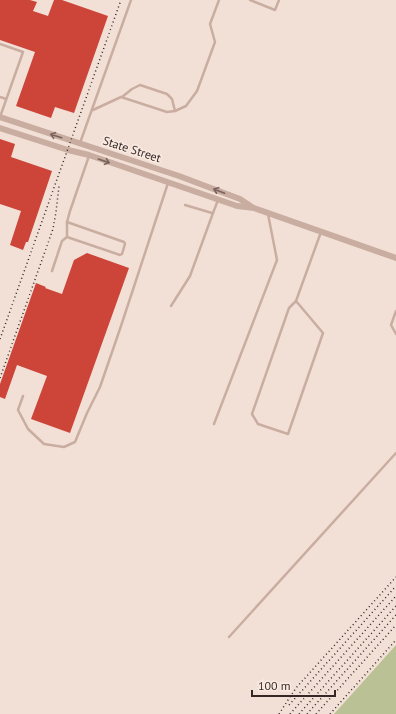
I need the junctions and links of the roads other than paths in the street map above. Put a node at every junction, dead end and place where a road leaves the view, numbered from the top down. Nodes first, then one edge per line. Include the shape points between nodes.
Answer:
1 (131, 0) edge
2 (219, 0) edge
3 (250, 0) edge
4 (279, 0) edge
5 (0, 44) edge
6 (0, 97) edge
7 (121, 97) junction
8 (6, 99) junction
9 (92, 110) junction
10 (174, 111) junction
11 (0, 117) edge
12 (0, 128) edge
13 (80, 144) junction
14 (89, 155) junction
15 (168, 183) junction
16 (218, 200) junction
17 (185, 205) dead end
18 (254, 208) junction
19 (213, 213) junction
20 (268, 213) junction
21 (67, 222) junction
22 (321, 232) junction
23 (67, 237) junction
24 (396, 258) edge
25 (52, 271) dead end
26 (296, 301) junction
27 (171, 306) dead end
28 (396, 311) edge
29 (396, 334) edge
30 (23, 396) dead end
31 (214, 424) dead end
32 (396, 453) edge
33 (229, 637) dead end

1 - 9 lane
2 - 10 lane via 210,24 215,42 197,91 186,106
3 - 4 lane via 275,10
5 - 8 lane via 23,52
6 - 8 lane
7 - 9 lane
7 - 10 lane via 167,112
7 - 10 lane via 140,85 167,94 172,99
8 - 11 lane
9 - 13 lane
13 -> 11 street, State Street
12 - 14 street, State Street
18 -> 13 street, State Street via 240,199 179,176
14 -> 15 street, State Street
14 - 21 lane
15 - 16 street, State Street
15 - 30 lane via 100,386 75,442 64,447 44,444 28,429 18,410
16 - 18 street, State Street
16 - 19 lane
17 - 19 lane
18 - 20 street, State Street
19 - 27 lane via 190,276
20 - 22 street, State Street
20 - 31 lane via 277,260
21 - 23 lane
21 - 23 lane via 125,244 120,256
22 - 24 street, State Street
22 - 26 lane
23 - 25 lane via 62,241
26 - 26 lane via 289,308 252,414 258,424 288,434 323,333
28 - 29 lane via 391,325
32 - 33 lane

